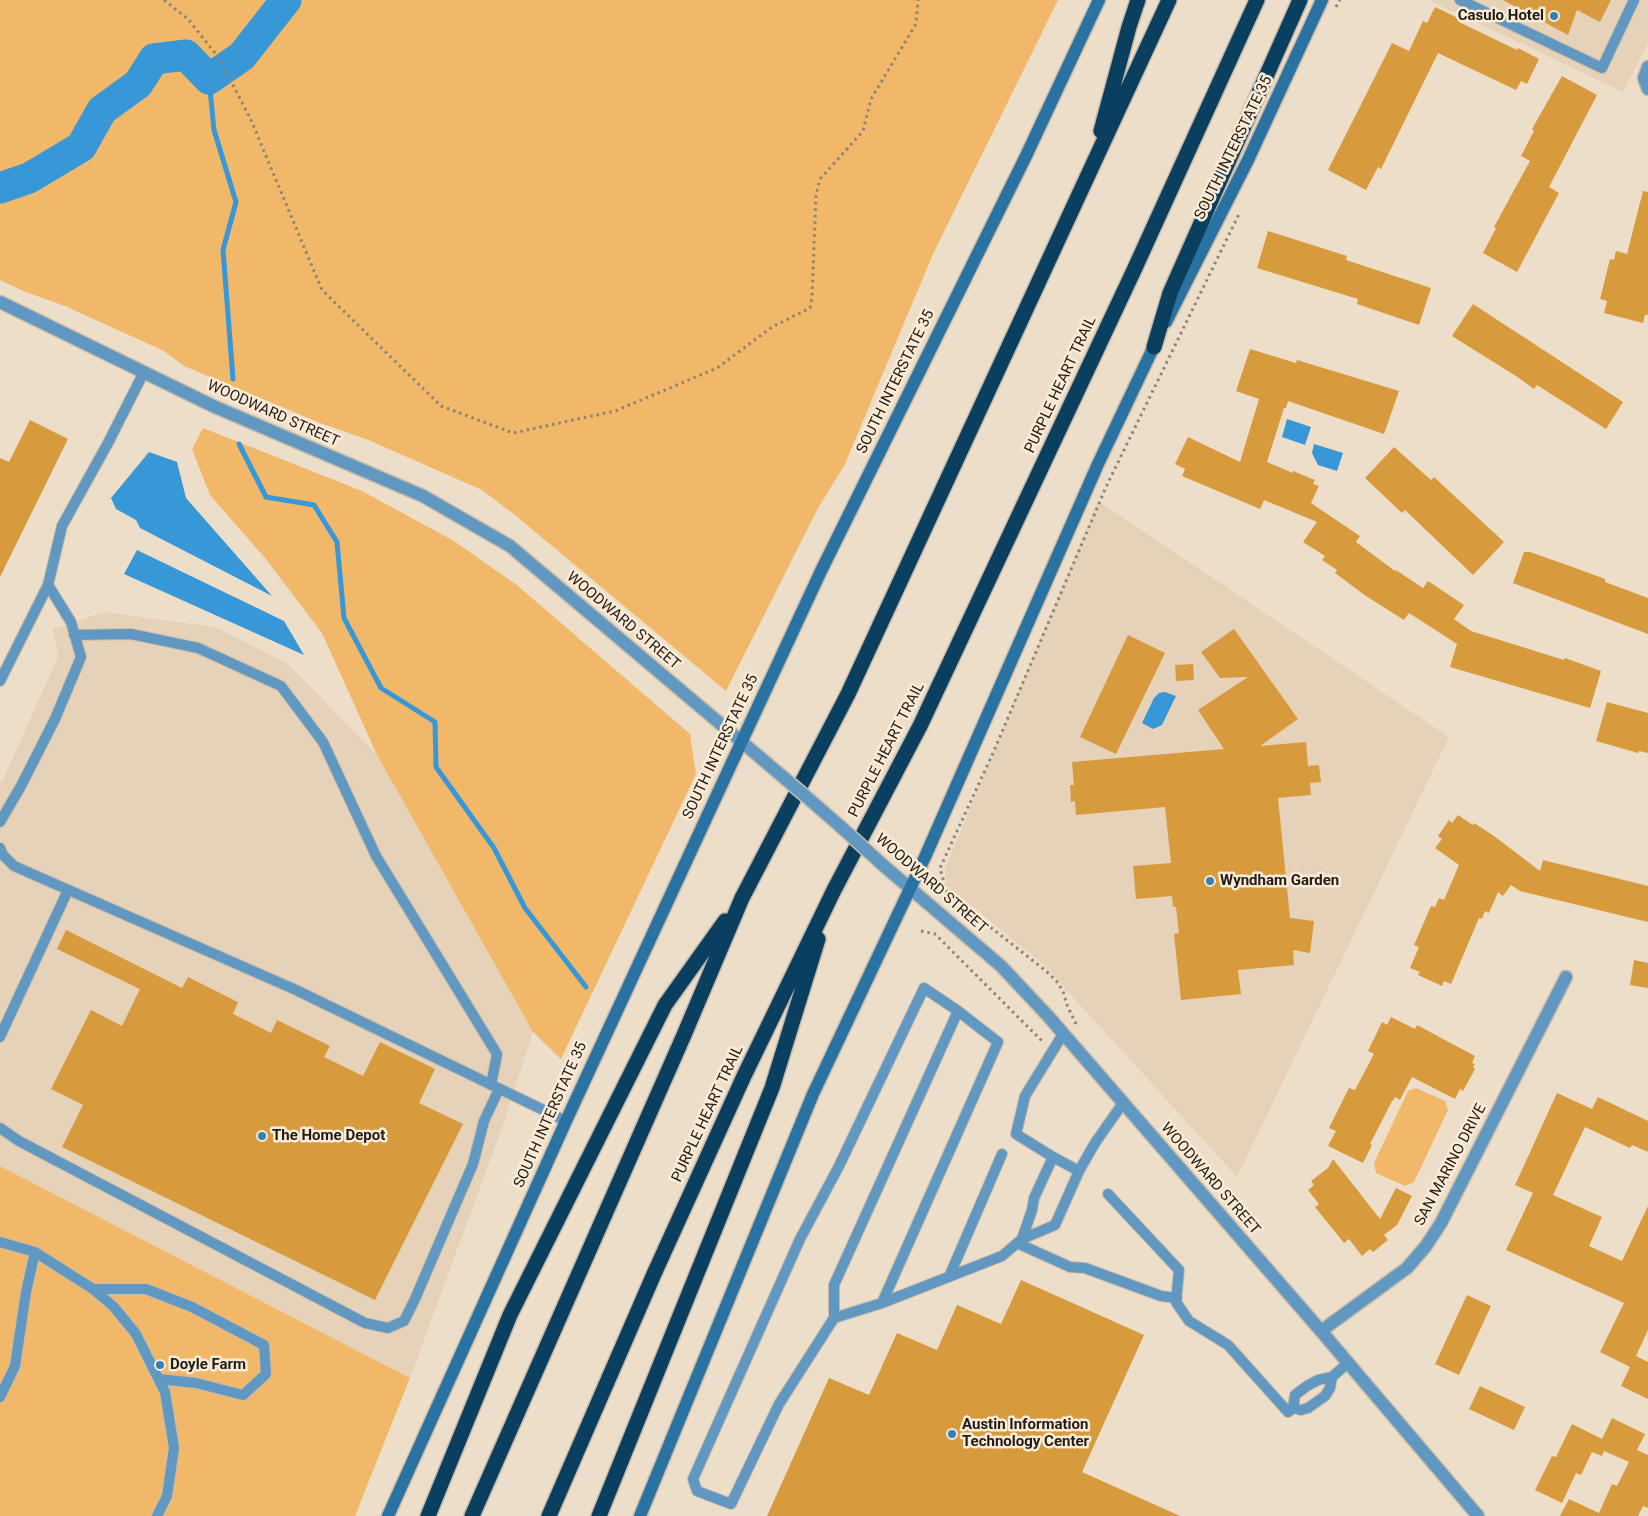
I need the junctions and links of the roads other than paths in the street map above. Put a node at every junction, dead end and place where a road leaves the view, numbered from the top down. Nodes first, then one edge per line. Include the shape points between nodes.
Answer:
1 (1099, 0) edge
2 (1138, 0) edge
3 (1169, 0) edge
4 (1257, 0) edge
5 (1300, 0) edge
6 (1322, 0) edge
7 (1460, 0) edge
8 (1634, 0) edge
9 (1648, 67) edge
10 (1648, 89) edge
11 (1090, 170) junction
12 (0, 302) edge
13 (1154, 347) junction
14 (144, 372) junction
15 (48, 586) junction
16 (74, 635) junction
17 (0, 681) edge
18 (741, 743) junction
19 (0, 822) edge
20 (0, 848) edge
21 (910, 888) junction
22 (68, 890) junction
23 (834, 890) junction
24 (742, 898) junction
25 (1566, 977) dead end
26 (958, 1011) junction
27 (1063, 1034) junction
28 (0, 1037) edge
29 (495, 1087) junction
30 (1123, 1103) junction
31 (566, 1121) junction
32 (0, 1128) edge
33 (1002, 1154) dead end
34 (1053, 1158) junction
35 (1079, 1171) junction
36 (1108, 1194) dead end
37 (1019, 1241) junction
38 (0, 1242) edge
39 (35, 1252) junction
40 (949, 1277) junction
41 (93, 1289) junction
42 (1176, 1298) junction
43 (882, 1303) junction
44 (834, 1318) junction
45 (1321, 1332) junction
46 (1348, 1363) junction
47 (1332, 1377) junction
48 (159, 1379) junction
49 (0, 1397) edge
50 (1293, 1408) junction
51 (157, 1516) edge
52 (388, 1516) edge
53 (428, 1516) edge
54 (472, 1516) edge
55 (549, 1516) edge
56 (599, 1516) edge
57 (640, 1516) edge
58 (1478, 1516) edge

1 - 18 main road, SOUTH INTERSTATE 35 via 1026,156 821,571
2 - 11 highway
3 - 11 highway
4 - 23 highway, PURPLE HEART TRAIL via 920,726
5 - 13 highway via 1170,293
6 - 13 main road, SOUTH INTERSTATE 35 via 1248,160
7 - 8 lane via 1602,68
9 - 10 street via 1644,78
11 - 24 highway via 848,694
12 - 14 street, WOODWARD STREET
13 - 21 main road, SOUTH INTERSTATE 35 via 1098,464
14 - 15 lane via 62,526
14 - 18 street, WOODWARD STREET via 213,406 423,496 510,546
15 - 16 lane via 71,622
15 - 17 lane
16 - 19 lane via 81,656 50,727
16 - 29 lane via 131,634 198,648 281,686 323,742 376,856 497,1054
18 - 21 street, WOODWARD STREET, bridge
18 - 31 main road, SOUTH INTERSTATE 35
20 - 22 lane via 14,866
21 - 27 street, WOODWARD STREET via 1001,966
21 - 57 main road, SOUTH INTERSTATE 35 via 813,1094
22 - 28 lane
22 - 29 lane via 296,990
23 - 55 highway, PURPLE HEART TRAIL via 744,1076
23 - 56 highway via 772,1088
24 - 53 highway via 665,1005 510,1315
24 - 54 highway
25 - 45 street, SAN MARINO DRIVE via 1441,1223 1426,1246 1407,1268
26 - 43 lane via 998,1042
26 - 44 lane via 834,1285
26 - 44 lane via 924,988 840,1166 792,1257 693,1479 697,1491 731,1504 779,1404
27 - 30 street, WOODWARD STREET
27 - 34 lane via 1025,1096 1016,1134
29 - 31 lane
29 - 32 lane via 473,1164 415,1299 404,1320 388,1328 365,1323 18,1141
30 - 35 lane
30 - 45 street, WOODWARD STREET
31 - 52 main road, SOUTH INTERSTATE 35
33 - 40 lane
34 - 35 lane
34 - 37 lane
35 - 37 lane via 1055,1225
36 - 42 lane via 1179,1270
37 - 40 lane via 1002,1256
37 - 42 lane via 1070,1267 1085,1268 1160,1296
38 - 39 lane
39 - 41 lane
39 - 49 lane via 15,1366
40 - 43 lane
41 - 48 lane via 114,1307 136,1334
41 - 48 lane via 146,1289 192,1307 264,1345 266,1374 243,1395 196,1382
42 - 50 lane via 1189,1321 1228,1345 1288,1412
43 - 44 lane
45 - 46 street, WOODWARD STREET
46 - 47 lane
46 - 58 street, WOODWARD STREET
47 - 50 lane via 1318,1380 1295,1395
47 - 50 lane via 1325,1396 1308,1408
48 - 51 lane via 165,1392 174,1448 167,1496

